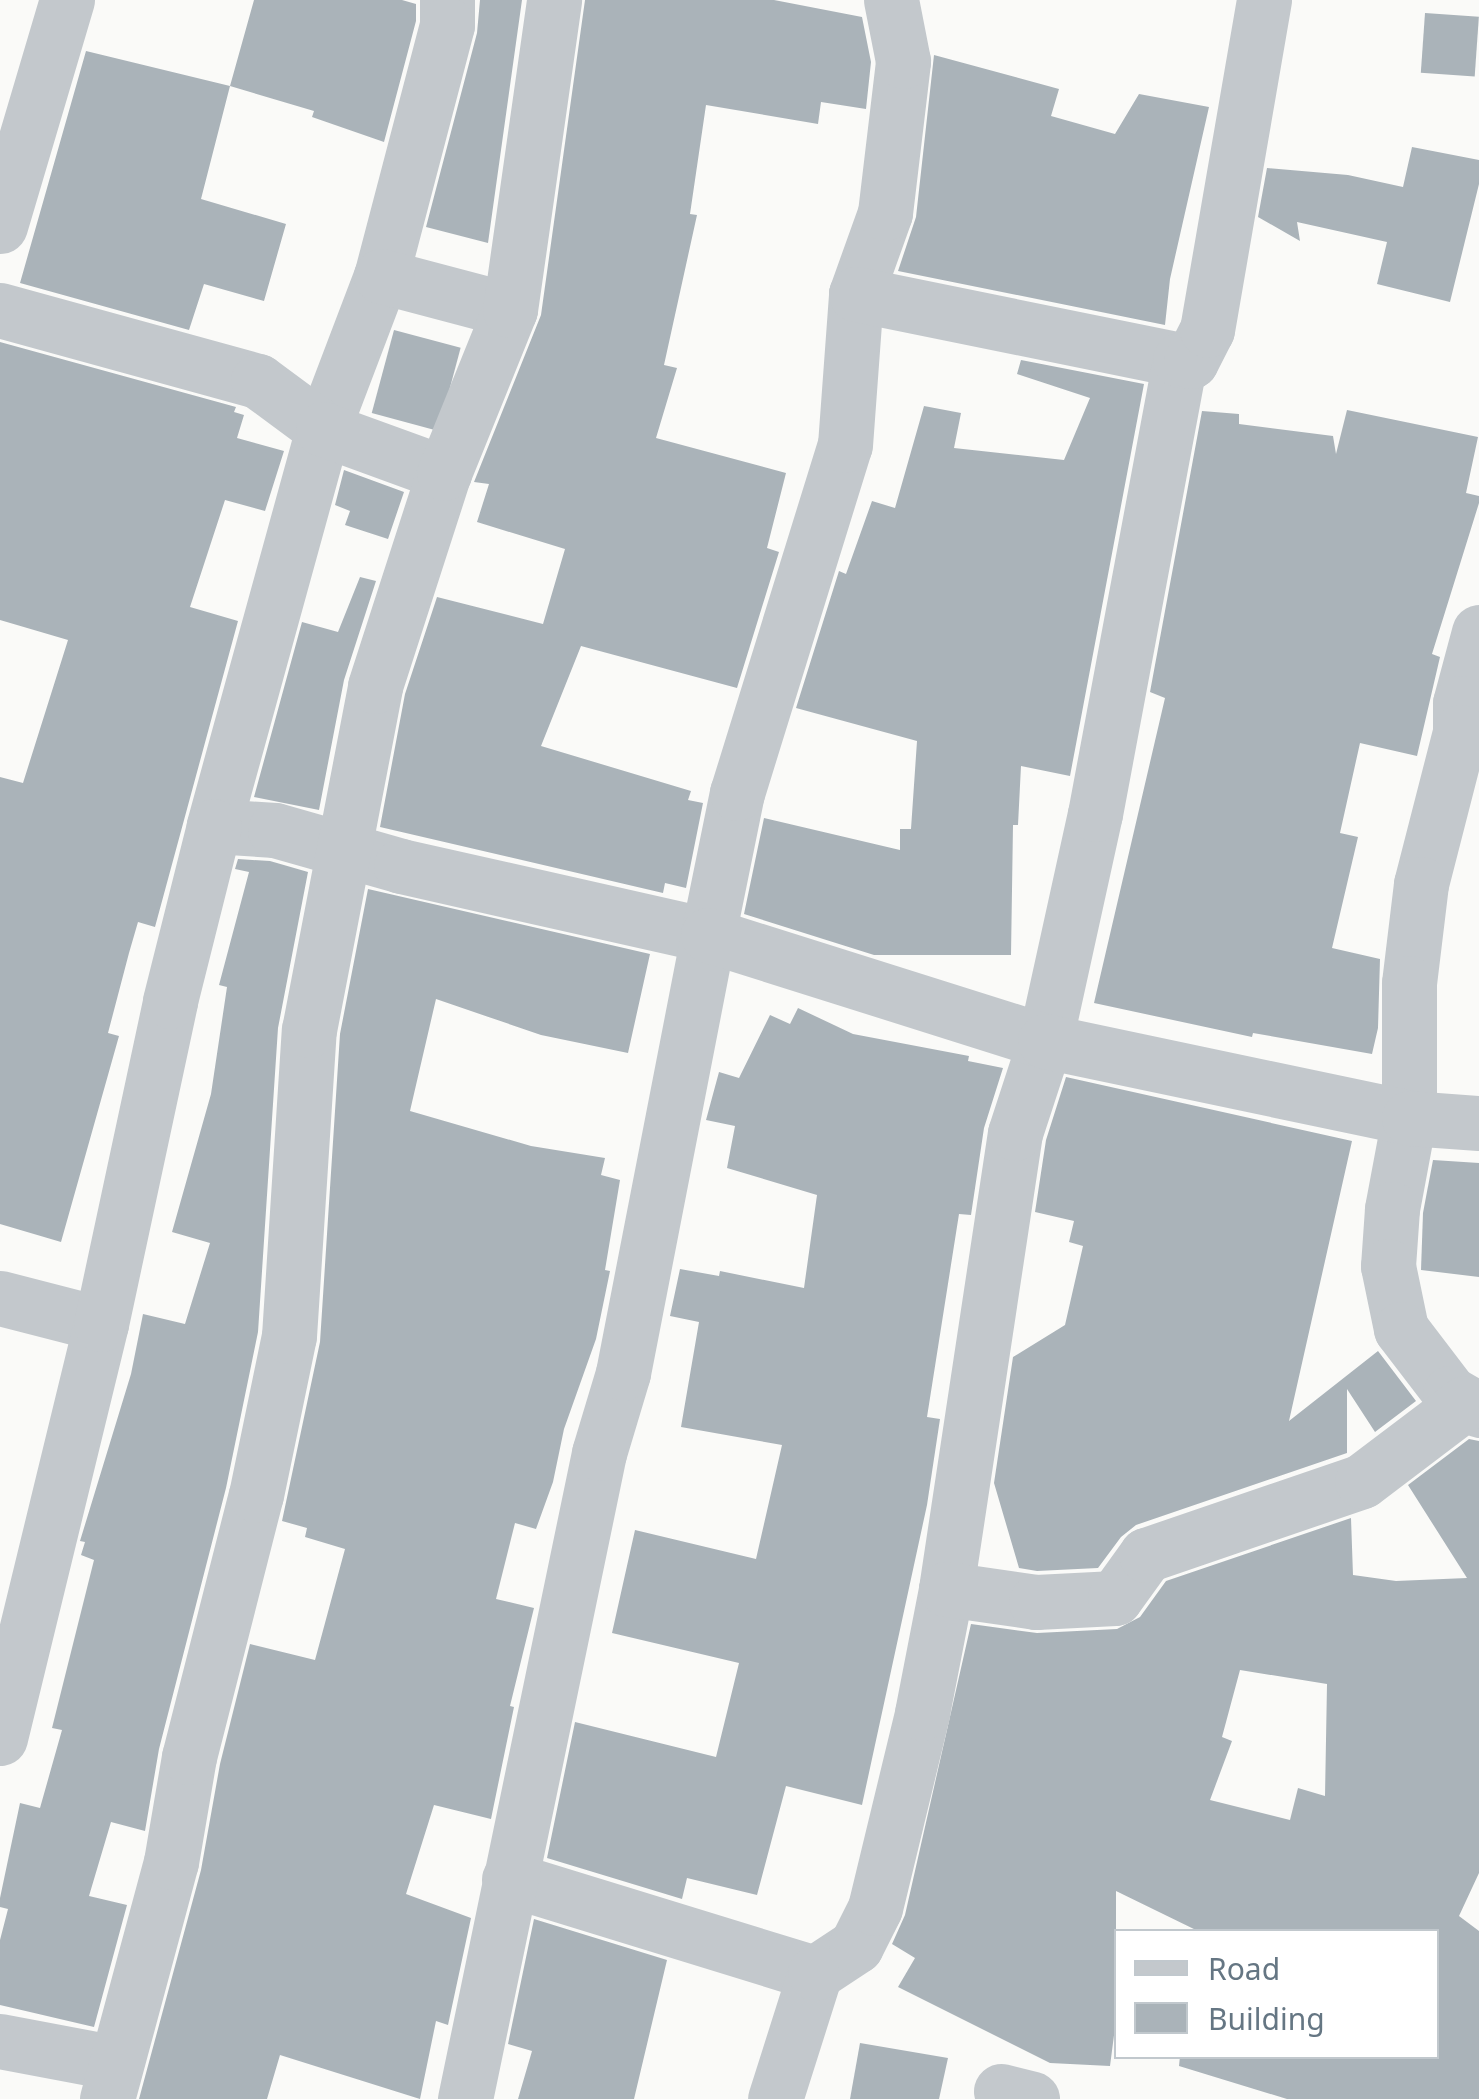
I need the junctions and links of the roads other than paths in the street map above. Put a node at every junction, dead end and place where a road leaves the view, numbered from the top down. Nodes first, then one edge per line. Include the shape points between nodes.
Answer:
1 (66, 0) edge
2 (448, 0) edge
3 (554, 0) edge
4 (891, 0) edge
5 (1264, 0) edge
6 (0, 226) edge
7 (381, 276) junction
8 (856, 294) junction
9 (0, 310) edge
10 (510, 310) junction
11 (1180, 360) junction
12 (324, 429) junction
13 (444, 473) junction
14 (1479, 632) edge
15 (1470, 737) edge
16 (214, 826) junction
17 (345, 849) junction
18 (708, 935) junction
19 (1045, 1041) junction
20 (1409, 1118) junction
21 (1479, 1124) edge
22 (0, 1298) edge
23 (101, 1324) junction
24 (1472, 1407) edge
25 (946, 1589) junction
26 (0, 1738) edge
27 (509, 1879) junction
28 (815, 1973) junction
29 (0, 2042) edge
30 (111, 2081) edge
31 (465, 2099) edge
32 (775, 2099) edge

1 - 6 street
2 - 7 street
3 - 10 street
4 - 8 street via 903,61 885,213
5 - 11 street via 1207,330 1191,361
7 - 10 street
7 - 12 street
8 - 11 street
8 - 18 street via 846,444 737,794
9 - 12 street via 258,381
10 - 13 street
11 - 19 street
12 - 13 street
12 - 16 street
13 - 17 street via 376,686
14 - 15 street via 1460,703
15 - 20 street via 1421,884 1409,983
16 - 17 street via 275,830
16 - 23 street
17 - 18 street
17 - 30 street via 309,1030 289,1336 189,1757 172,1862
18 - 19 street
18 - 27 street via 623,1373 598,1453
19 - 20 street
19 - 25 street via 1016,1133
20 - 21 street
20 - 24 street via 1388,1266 1401,1329 1450,1393
22 - 23 street
23 - 26 street
24 - 25 street via 1362,1481 1146,1556 1115,1598 1036,1602
25 - 28 street via 875,1908 856,1946
27 - 28 street
27 - 31 street
28 - 32 street
29 - 30 street

